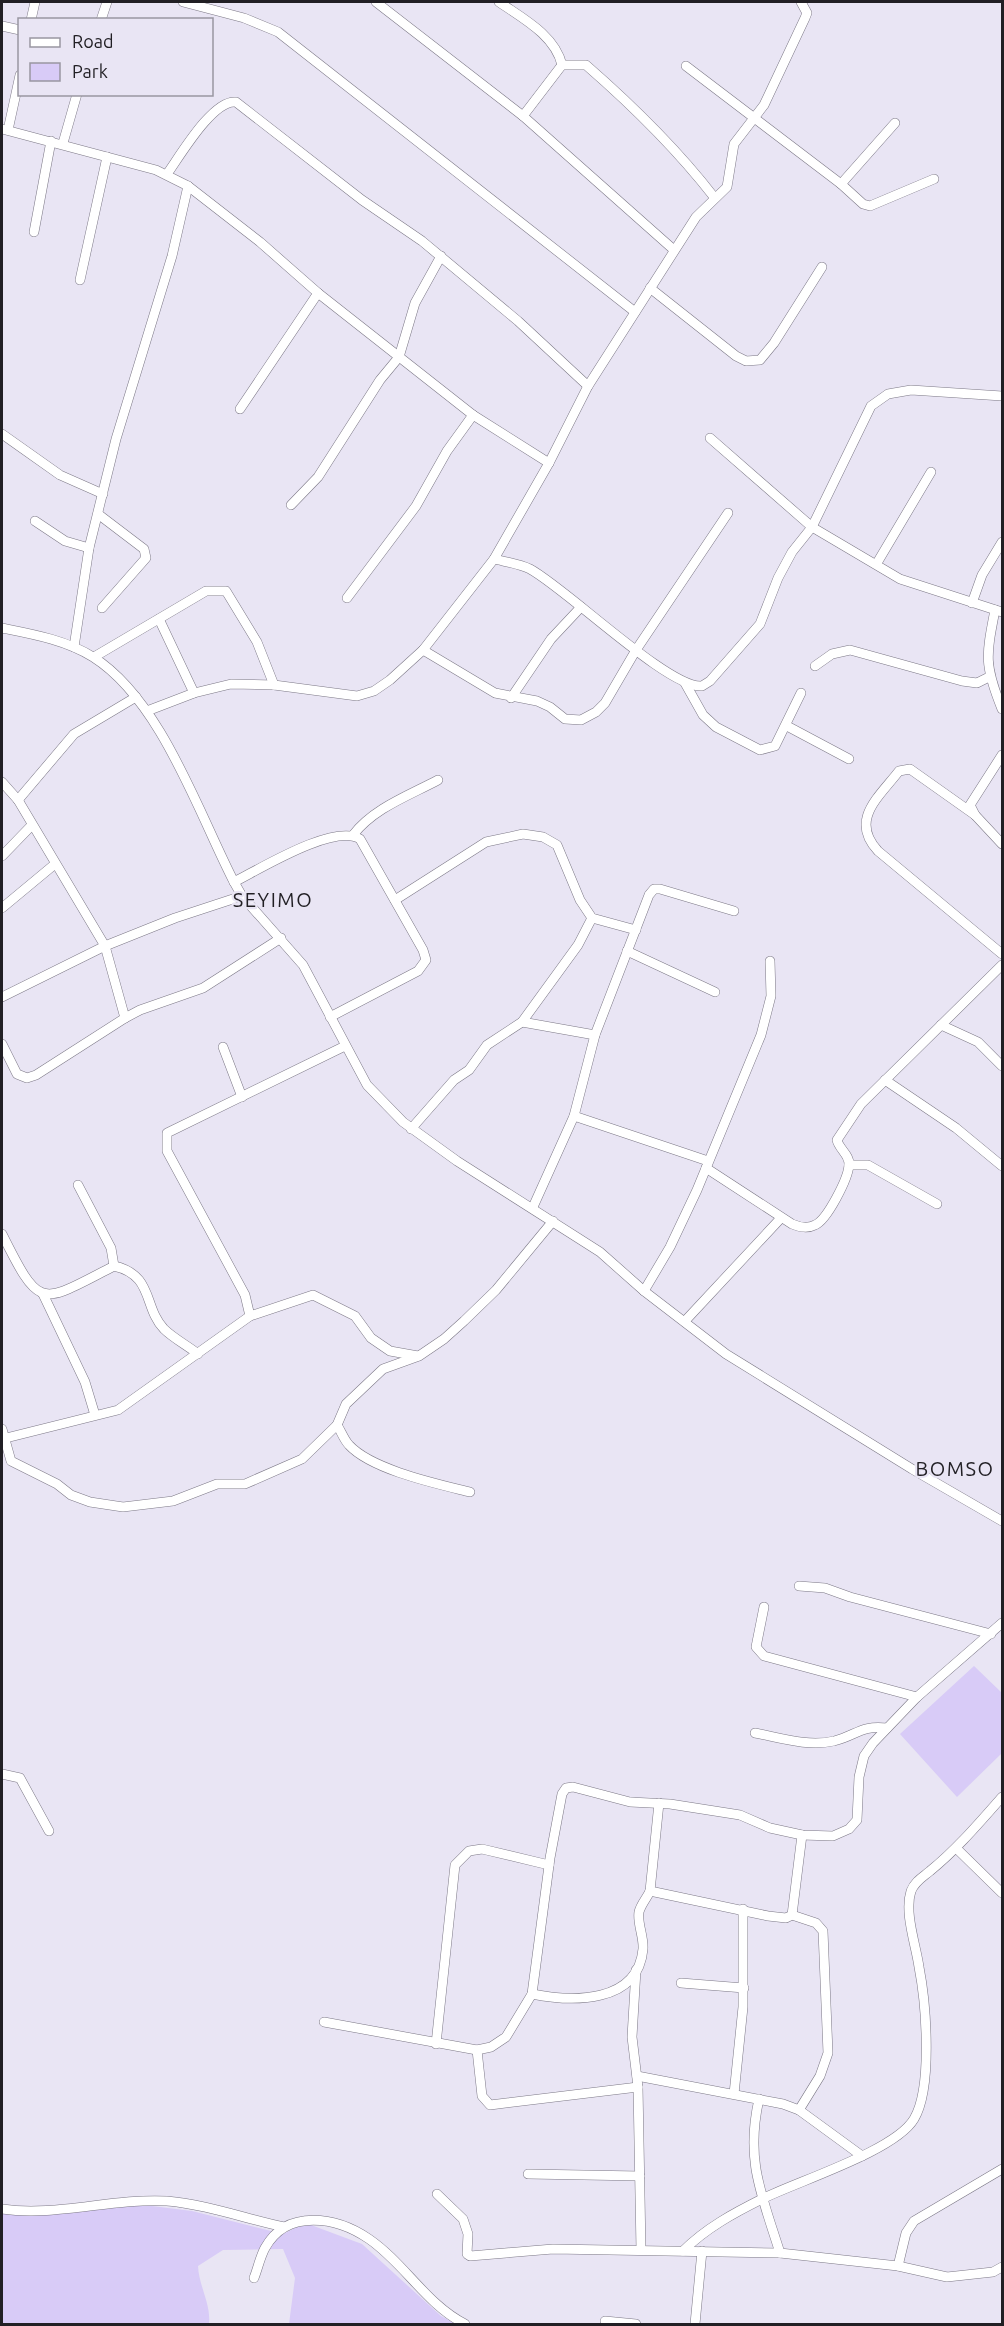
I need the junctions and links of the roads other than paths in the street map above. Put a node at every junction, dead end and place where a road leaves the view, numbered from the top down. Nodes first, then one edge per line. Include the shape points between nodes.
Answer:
1 (35, 2) edge
2 (107, 2) edge
3 (187, 2) edge
4 (376, 2) edge
5 (499, 2) edge
6 (801, 2) edge
7 (31, 18) edge
8 (102, 18) edge
9 (2, 26) edge
10 (18, 30) edge
11 (562, 65) junction
12 (686, 66) dead end
13 (18, 82) edge
14 (76, 96) edge
15 (523, 116) junction
16 (755, 118) junction
17 (895, 123) dead end
18 (5, 129) edge
19 (51, 141) junction
20 (63, 143) junction
21 (107, 157) junction
22 (167, 174) junction
23 (934, 179) dead end
24 (841, 184) junction
25 (188, 186) junction
26 (714, 197) junction
27 (34, 232) dead end
28 (674, 250) junction
29 (441, 256) junction
30 (822, 267) dead end
31 (80, 280) dead end
32 (650, 288) junction
33 (318, 293) junction
34 (635, 312) junction
35 (399, 357) junction
36 (588, 386) junction
37 (1002, 396) edge
38 (240, 408) dead end
39 (473, 415) junction
40 (2, 434) edge
41 (710, 438) dead end
42 (549, 463) junction
43 (931, 472) dead end
44 (103, 494) junction
45 (291, 505) dead end
46 (728, 513) dead end
47 (98, 514) junction
48 (35, 521) dead end
49 (812, 527) junction
50 (1002, 542) edge
51 (89, 548) junction
52 (494, 559) junction
53 (877, 563) junction
54 (347, 598) dead end
55 (972, 603) junction
56 (581, 606) junction
57 (102, 608) dead end
58 (999, 611) edge
59 (159, 618) junction
60 (2, 628) edge
61 (74, 647) junction
62 (423, 650) junction
63 (636, 650) junction
64 (94, 657) junction
65 (815, 666) dead end
66 (989, 677) junction
67 (685, 683) junction
68 (274, 685) junction
69 (194, 693) junction
70 (801, 693) dead end
71 (136, 697) junction
72 (511, 698) junction
73 (1002, 709) edge
74 (147, 711) junction
75 (787, 726) junction
76 (1002, 755) edge
77 (849, 759) dead end
78 (438, 780) dead end
79 (2, 782) edge
80 (18, 800) junction
81 (975, 815) junction
82 (32, 825) junction
83 (353, 835) junction
84 (1002, 844) edge
85 (2, 856) edge
86 (55, 864) junction
87 (234, 882) junction
88 (242, 896) junction
89 (395, 900) junction
90 (2, 908) edge
91 (734, 911) dead end
92 (592, 918) junction
93 (636, 930) junction
94 (281, 938) junction
95 (105, 946) junction
96 (627, 951) junction
97 (1002, 954) edge
98 (770, 961) dead end
99 (1002, 965) edge
100 (715, 992) dead end
101 (2, 997) edge
102 (330, 1017) junction
103 (125, 1018) junction
104 (522, 1022) junction
105 (941, 1025) junction
106 (595, 1035) junction
107 (2, 1044) edge
108 (223, 1047) dead end
109 (345, 1047) junction
110 (1002, 1066) edge
111 (885, 1080) junction
112 (242, 1097) junction
113 (574, 1116) junction
114 (411, 1129) junction
115 (707, 1165) junction
116 (849, 1165) junction
117 (1002, 1166) edge
118 (78, 1185) dead end
119 (938, 1204) dead end
120 (533, 1207) junction
121 (781, 1218) junction
122 (553, 1221) junction
123 (2, 1234) edge
124 (114, 1266) junction
125 (644, 1291) junction
126 (43, 1294) junction
127 (250, 1316) junction
128 (685, 1321) junction
129 (198, 1354) junction
130 (419, 1356) junction
131 (95, 1415) junction
132 (337, 1425) junction
133 (2, 1435) edge
134 (470, 1492) dead end
135 (1002, 1521) edge
136 (799, 1586) dead end
137 (764, 1607) dead end
138 (1002, 1623) edge
139 (991, 1634) junction
140 (917, 1697) junction
141 (887, 1728) junction
142 (755, 1733) dead end
143 (2, 1774) edge
144 (1002, 1797) edge
145 (659, 1803) junction
146 (49, 1831) dead end
147 (802, 1835) junction
148 (957, 1849) junction
149 (549, 1865) junction
150 (650, 1891) junction
151 (1002, 1893) edge
152 (743, 1909) junction
153 (792, 1915) junction
154 (636, 1970) junction
155 (681, 1983) dead end
156 (744, 1988) junction
157 (532, 1994) junction
158 (324, 2022) dead end
159 (436, 2044) junction
160 (477, 2050) junction
161 (637, 2076) junction
162 (638, 2087) junction
163 (734, 2094) junction
164 (759, 2099) junction
165 (799, 2110) junction
166 (862, 2156) junction
167 (1002, 2169) edge
168 (528, 2174) dead end
169 (640, 2176) junction
170 (437, 2194) dead end
171 (763, 2198) junction
172 (2, 2209) edge
173 (284, 2227) junction
174 (642, 2250) junction
175 (683, 2251) junction
176 (702, 2251) junction
177 (780, 2253) junction
178 (898, 2266) junction
179 (1002, 2267) edge
180 (254, 2278) dead end
181 (605, 2321) dead end
182 (465, 2325) edge
183 (636, 2325) edge
184 (695, 2325) edge

1 - 7 street
2 - 8 street
3 - 34 street via 278,32
4 - 15 street
5 - 11 street via 555,46
6 - 16 street via 807,13
9 - 10 street
11 - 15 street
11 - 26 street via 586,65 627,100 680,154
12 - 16 street
13 - 18 street
14 - 20 street
15 - 28 street
16 - 24 street
16 - 26 street via 734,144 727,187
17 - 24 street
18 - 19 street
19 - 20 street
19 - 27 street
20 - 21 street
21 - 22 street
21 - 31 street
22 - 25 street
22 - 29 street via 213,111 236,102 362,201
23 - 24 street via 870,206
25 - 33 street
25 - 44 street via 172,256
26 - 28 street
28 - 32 street
29 - 35 street via 415,303
29 - 36 street
30 - 32 street via 760,360 746,361 736,356
32 - 34 street
33 - 35 street
33 - 38 street
34 - 36 street
35 - 39 street
35 - 45 street via 318,477
36 - 42 street
37 - 49 street via 911,390 888,394 879,400 871,406
39 - 42 street
39 - 54 street via 447,451 416,507
40 - 44 street via 60,475
41 - 49 street
42 - 52 street
43 - 53 street
44 - 47 street
46 - 63 street
47 - 51 street
47 - 57 street via 144,549 146,558
48 - 51 street via 64,541
49 - 53 street
49 - 67 street via 792,552 760,624 746,642 710,681 702,686
50 - 55 street via 982,575
51 - 61 street
52 - 56 street via 529,568
52 - 62 street
53 - 55 street via 900,579
55 - 58 street
56 - 63 street
56 - 72 street via 551,639
58 - 66 street via 987,652
59 - 64 street
59 - 68 street via 206,591 226,591 257,642
59 - 69 street
60 - 61 street
61 - 64 street
62 - 68 street via 390,680 357,696
62 - 72 street via 479,684
63 - 67 street
63 - 72 street via 605,703 581,720 565,719 537,701
64 - 71 street
65 - 66 street via 832,654 850,650 962,681 977,683
66 - 73 street
67 - 75 street via 703,716 760,750 775,746
68 - 69 street via 231,684
69 - 74 street
70 - 75 street
71 - 74 street
71 - 80 street via 74,734
74 - 87 street
75 - 77 street
76 - 81 street via 970,805
78 - 83 street via 365,819
79 - 80 street
80 - 82 street
81 - 84 street
81 - 97 street via 910,769 899,771 867,812 865,829 879,851
82 - 85 street
82 - 86 street
83 - 87 street via 325,839
83 - 89 street via 360,839
86 - 90 street
86 - 95 street
87 - 88 street
88 - 94 street
88 - 95 street
89 - 92 street via 486,842 523,834 543,837 557,845 580,900
89 - 102 street via 425,955 423,966
91 - 93 street via 654,889
92 - 93 street
92 - 104 street via 578,945
93 - 96 street
94 - 102 street via 303,965
94 - 103 street via 203,988
95 - 101 street
95 - 103 street
96 - 100 street
96 - 106 street
98 - 115 street via 771,996 761,1035
99 - 105 street
102 - 109 street
103 - 107 street via 27,1078 17,1074
104 - 106 street
104 - 114 street via 487,1045 469,1070 454,1080
105 - 110 street via 978,1042
105 - 111 street
106 - 113 street
108 - 112 street
109 - 112 street
109 - 114 street via 375,1096
111 - 116 street via 850,1116 839,1135 839,1146
111 - 117 street via 949,1123
112 - 127 street via 172,1129 165,1145 246,1295
113 - 115 street
113 - 120 street
114 - 120 street
115 - 121 street
115 - 125 street via 670,1247
116 - 119 street via 868,1165
116 - 121 street via 823,1220 811,1227 801,1227
118 - 124 street via 111,1248
120 - 122 street
121 - 128 street
122 - 125 street via 600,1252
122 - 130 street via 496,1290 444,1339
123 - 126 street via 24,1279
124 - 126 street via 57,1295
124 - 129 street via 140,1280 165,1330
125 - 128 street
126 - 131 street via 81,1371
127 - 129 street
127 - 130 street via 313,1295 355,1316 371,1338 390,1351
128 - 135 street via 762,1378
129 - 131 street via 118,1410
130 - 132 street via 383,1369 346,1404
131 - 133 street
132 - 133 street via 302,1460 245,1484 217,1484 173,1501 123,1507 71,1495 11,1461
132 - 134 street via 348,1445 372,1460 422,1480
136 - 139 street via 825,1587
137 - 140 street via 756,1647 764,1656
138 - 139 street
139 - 140 street
140 - 141 street
141 - 142 street via 870,1726 835,1741 815,1744
141 - 147 street via 864,1756 857,1820 849,1829 833,1836
143 - 146 street via 20,1778
144 - 148 street
145 - 147 street via 740,1815 770,1828
145 - 149 street via 630,1802 573,1786 566,1788
145 - 150 street
147 - 153 street
148 - 151 street
148 - 166 street via 916,1882 910,1899 925,2029 925,2070 919,2106 914,2120 902,2132
149 - 157 street
149 - 159 street via 483,1849 469,1851 455,1865
150 - 152 street
150 - 154 street via 638,1914 643,1952
152 - 153 street via 786,1918
152 - 156 street
153 - 165 street via 816,1923 823,1931 829,2032 826,2064
154 - 157 street via 625,1985 604,1995 578,1999
154 - 161 street via 632,2037
155 - 156 street
156 - 163 street
157 - 160 street via 506,2037
158 - 159 street
159 - 160 street
160 - 162 street via 482,2096 490,2105
161 - 162 street
161 - 163 street
162 - 169 street
163 - 164 street
164 - 165 street
164 - 171 street via 752,2141
165 - 166 street
166 - 171 street
167 - 178 street via 914,2221 906,2233
168 - 169 street
169 - 174 street
170 - 174 street via 463,2219 470,2256 526,2250
171 - 175 street via 710,2228
171 - 177 street
172 - 173 street via 64,2210 169,2202
173 - 180 street via 264,2249
173 - 182 street via 308,2219 351,2229 370,2240
174 - 175 street
175 - 176 street
176 - 177 street
176 - 184 street
177 - 178 street
178 - 179 street via 947,2277 993,2272
181 - 183 street

